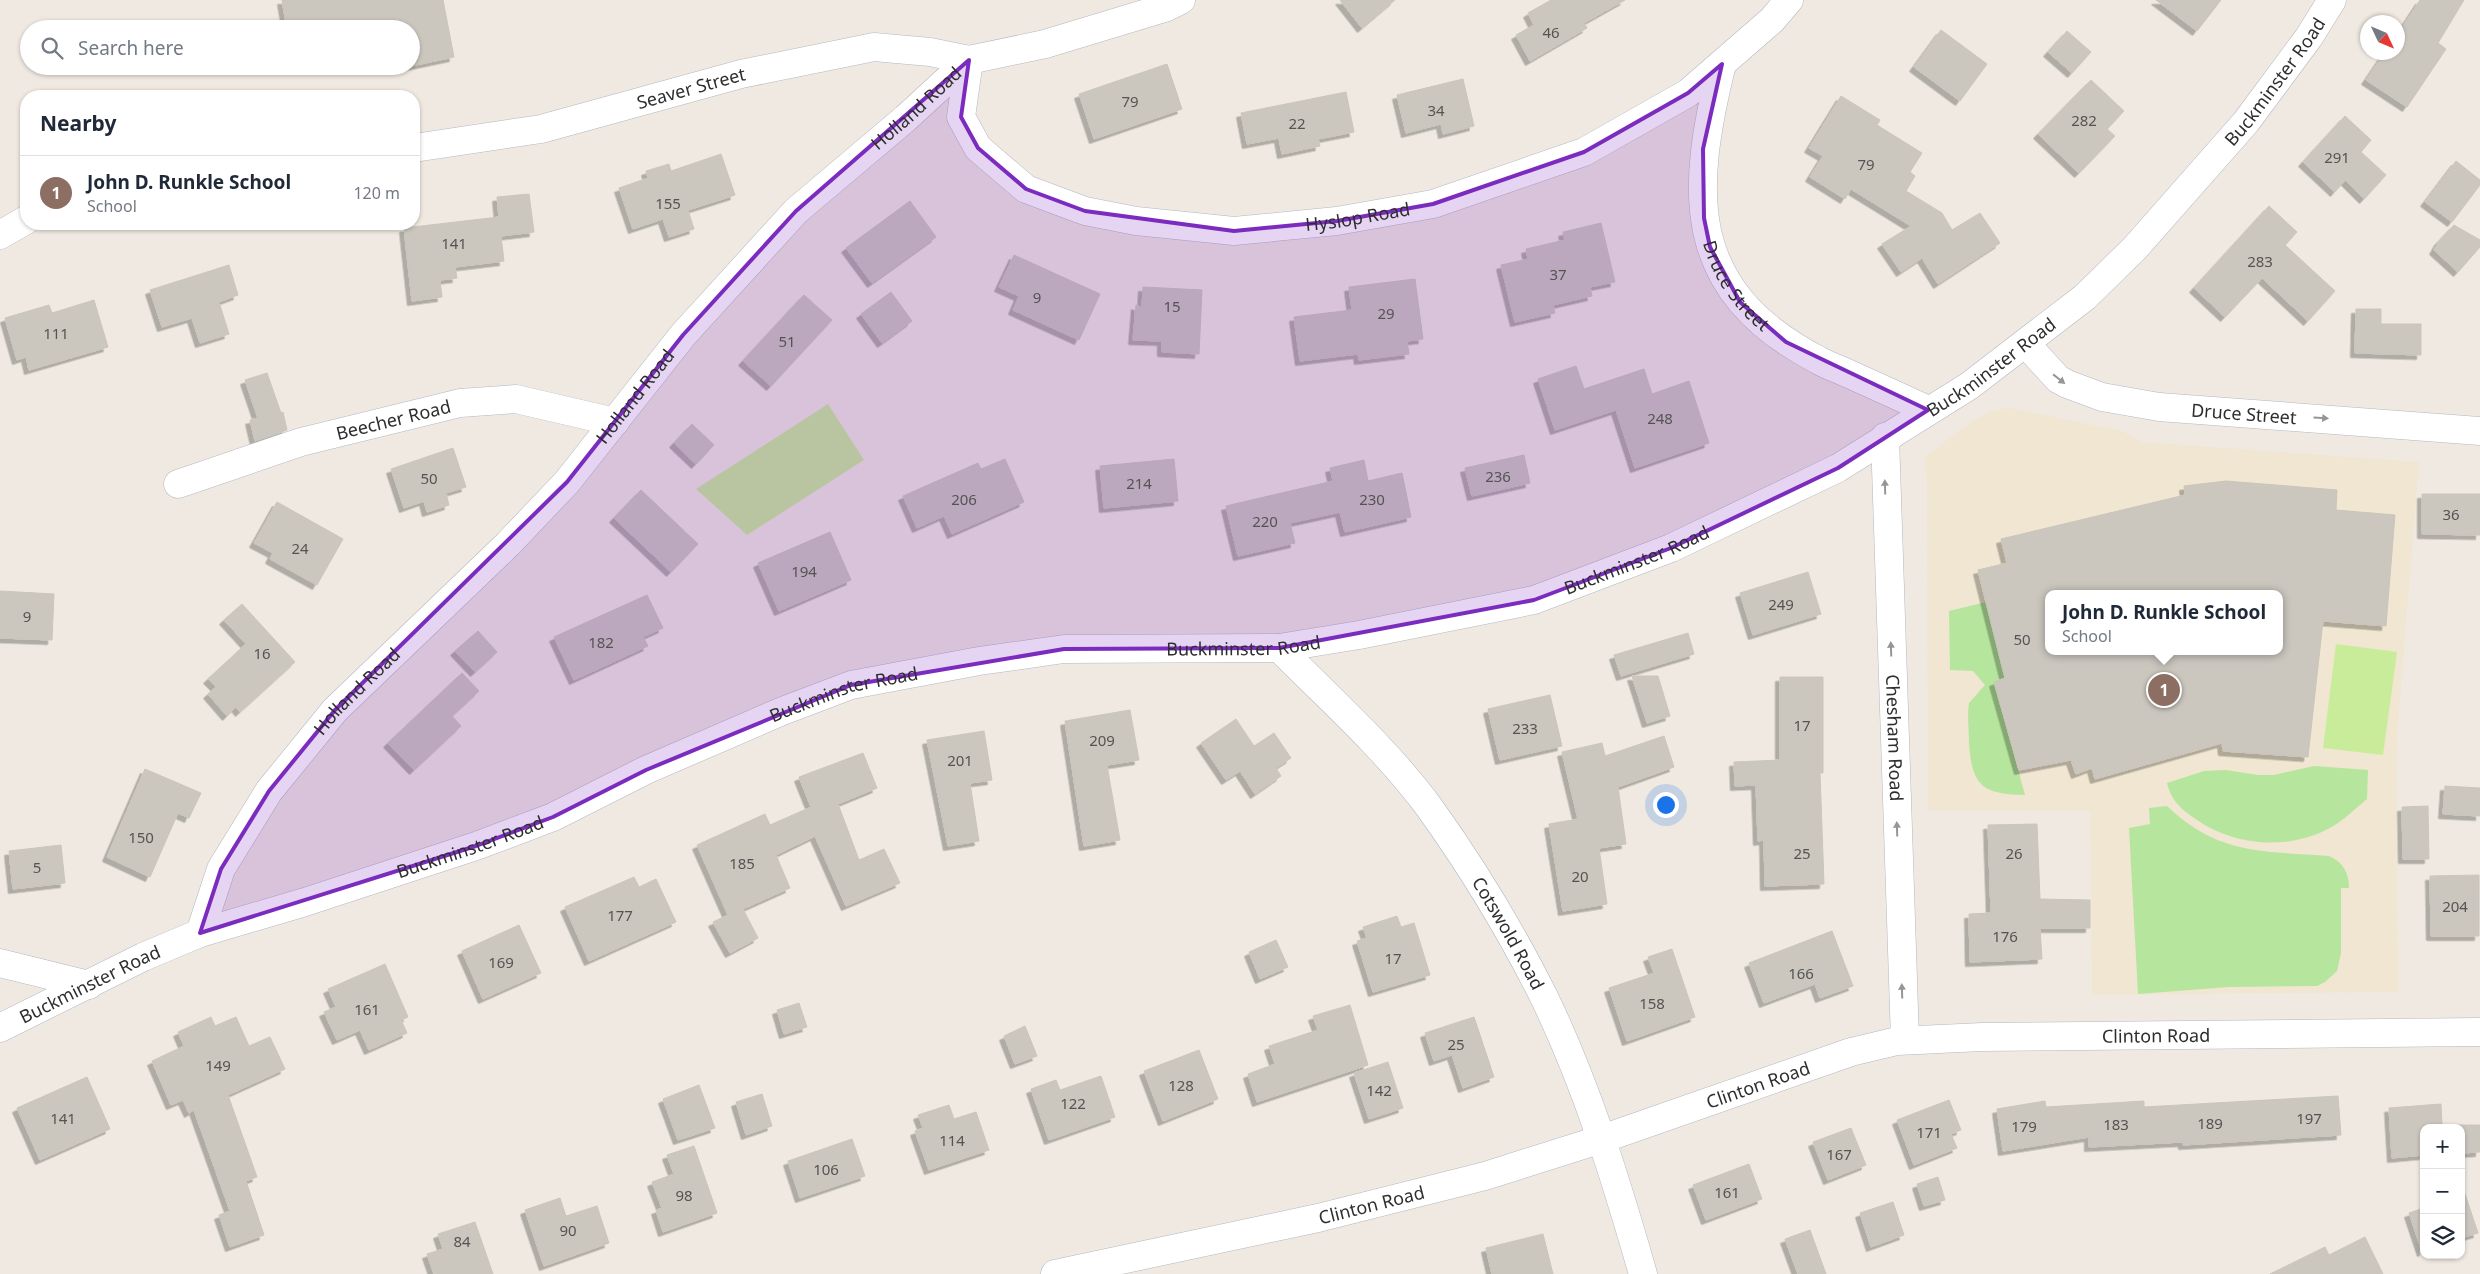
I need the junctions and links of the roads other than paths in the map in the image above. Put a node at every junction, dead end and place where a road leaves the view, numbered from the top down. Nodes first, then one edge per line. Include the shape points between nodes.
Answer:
1 (1181, 0) edge
2 (1790, 0) edge
3 (2332, 0) edge
4 (969, 60) junction
5 (1722, 64) junction
6 (420, 147) edge
7 (20, 223) edge
8 (0, 235) edge
9 (2026, 344) junction
10 (1928, 410) junction
11 (615, 422) junction
12 (2480, 431) edge
13 (1885, 437) junction
14 (178, 484) dead end
15 (1280, 648) junction
16 (200, 933) junction
17 (0, 963) edge
18 (89, 985) junction
19 (0, 1028) edge
20 (2480, 1032) edge
21 (1905, 1040) junction
22 (1602, 1139) junction
23 (1055, 1274) edge
24 (1643, 1274) edge

1 - 4 street, Holland Road via 1167,8 1045,44
2 - 5 street, Hyslop Road
3 - 9 street, Buckminster Road via 2309,37 2246,122 2201,174 2085,297
4 - 5 street, Hyslop Road via 961,117 978,148 1026,189 1085,211 1136,221 1234,231 1337,221 1433,204 1584,152 1688,93
4 - 6 street, Seaver Street via 930,52 874,47 742,74 541,129
4 - 11 street, Holland Road via 796,211 683,336
5 - 10 street, Druce Street via 1705,142 1702,176 1704,218 1710,247 1723,274 1740,302 1786,342 1823,363
7 - 8 street
9 - 10 street, Buckminster Road via 1969,386
9 -> 12 street, Druce Street via 2058,378 2102,397 2159,407
10 - 13 street, Buckminster Road
11 - 14 street, Beecher Road via 516,399 460,403 301,442
11 - 16 street, Holland Road via 567,482 508,544 329,718 270,792 221,869
13 - 15 street, Buckminster Road via 1838,468 1671,548 1534,600
21 -> 13 street, Chesham Road
15 - 16 street, Buckminster Road via 1064,649 851,685 646,770 553,817 457,852
15 - 22 street, Cotswold Road via 1378,748 1428,806 1494,905 1544,998
16 - 18 street, Buckminster Road
17 - 18 street
18 - 19 street, Buckminster Road
20 - 21 street, Clinton Road
21 - 22 street, Clinton Road via 1851,1052
22 - 23 street, Clinton Road via 1417,1195
22 - 24 street, Cotswold Road

